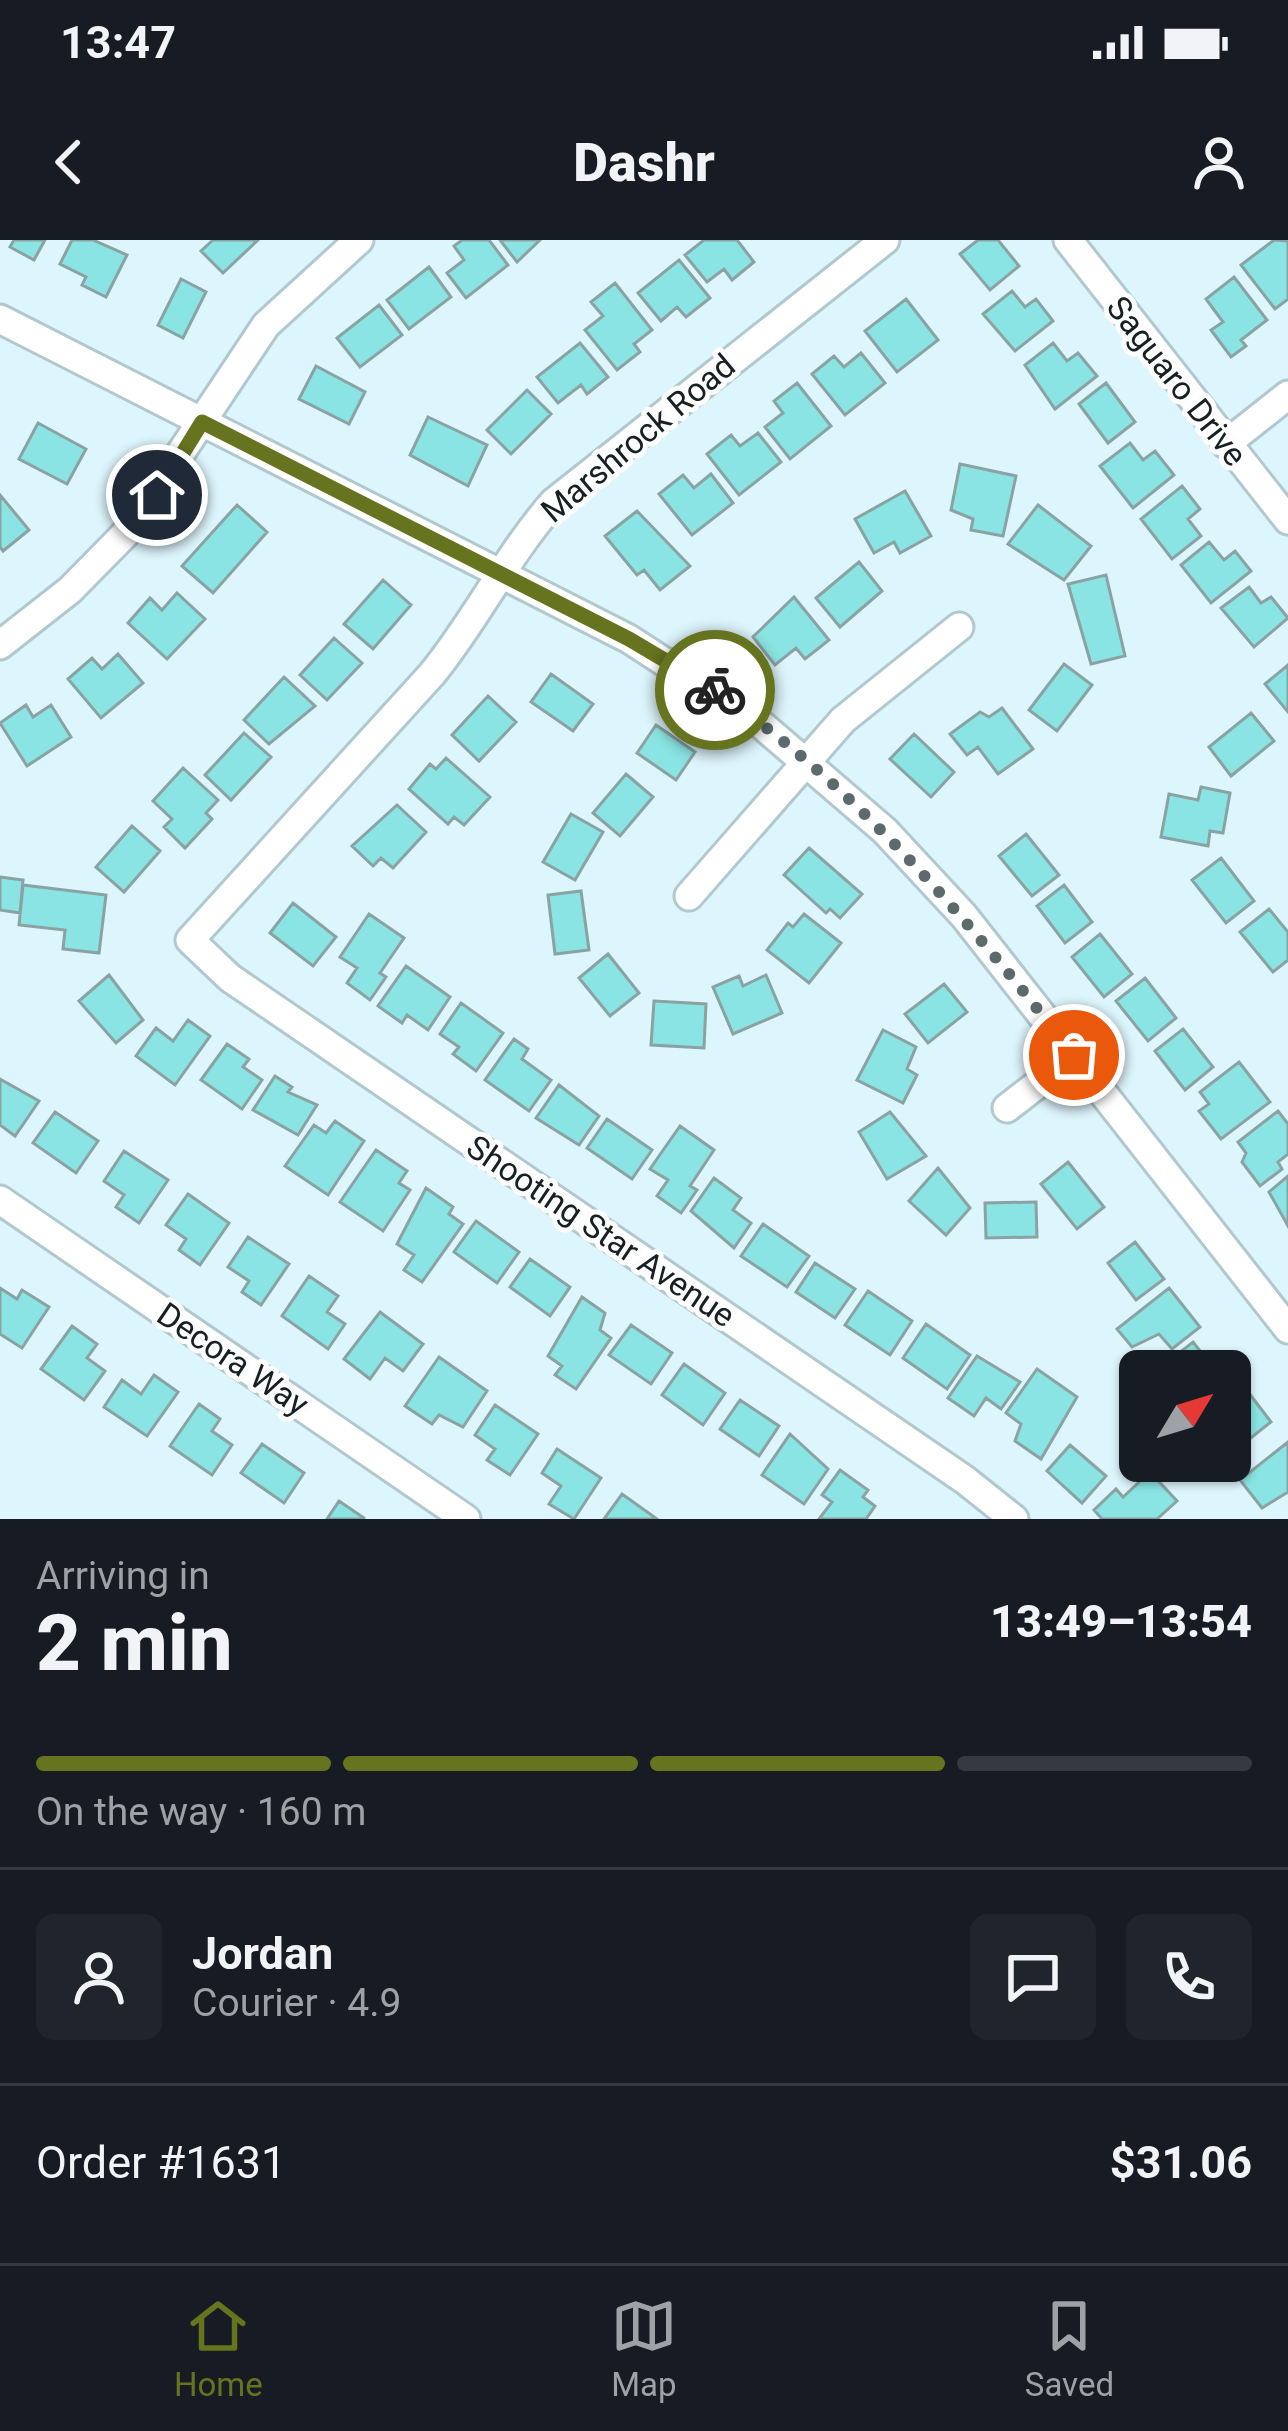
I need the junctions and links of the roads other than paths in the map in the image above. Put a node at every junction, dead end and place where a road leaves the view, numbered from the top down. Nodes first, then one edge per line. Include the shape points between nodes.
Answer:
1 (359, 240) edge
2 (885, 240) edge
3 (1068, 240) edge
4 (0, 319) edge
5 (1288, 394) edge
6 (202, 422) junction
7 (1226, 444) junction
8 (1288, 520) edge
9 (501, 573) junction
10 (959, 627) dead end
11 (0, 645) edge
12 (805, 761) junction
13 (688, 896) dead end
14 (190, 940) joint
15 (1074, 1055) junction
16 (1007, 1108) dead end
17 (0, 1200) edge
18 (1285, 1318) edge
19 (466, 1519) edge
20 (1014, 1519) edge

1 - 6 street via 266,325
2 - 9 street, Marshrock Road via 584,476 529,530
3 - 7 street, Saguaro Drive
4 - 6 street
5 - 7 street
6 - 9 street
6 - 11 street via 130,529
7 - 8 street, Saguaro Drive
9 - 12 street via 673,664
9 - 14 street, Marshrock Road via 432,674
10 - 12 street
12 - 13 street
12 - 15 street via 924,871
14 - 20 street, Shooting Star Avenue via 230,978
15 - 16 street
15 - 18 street
17 - 19 street, Decora Way

